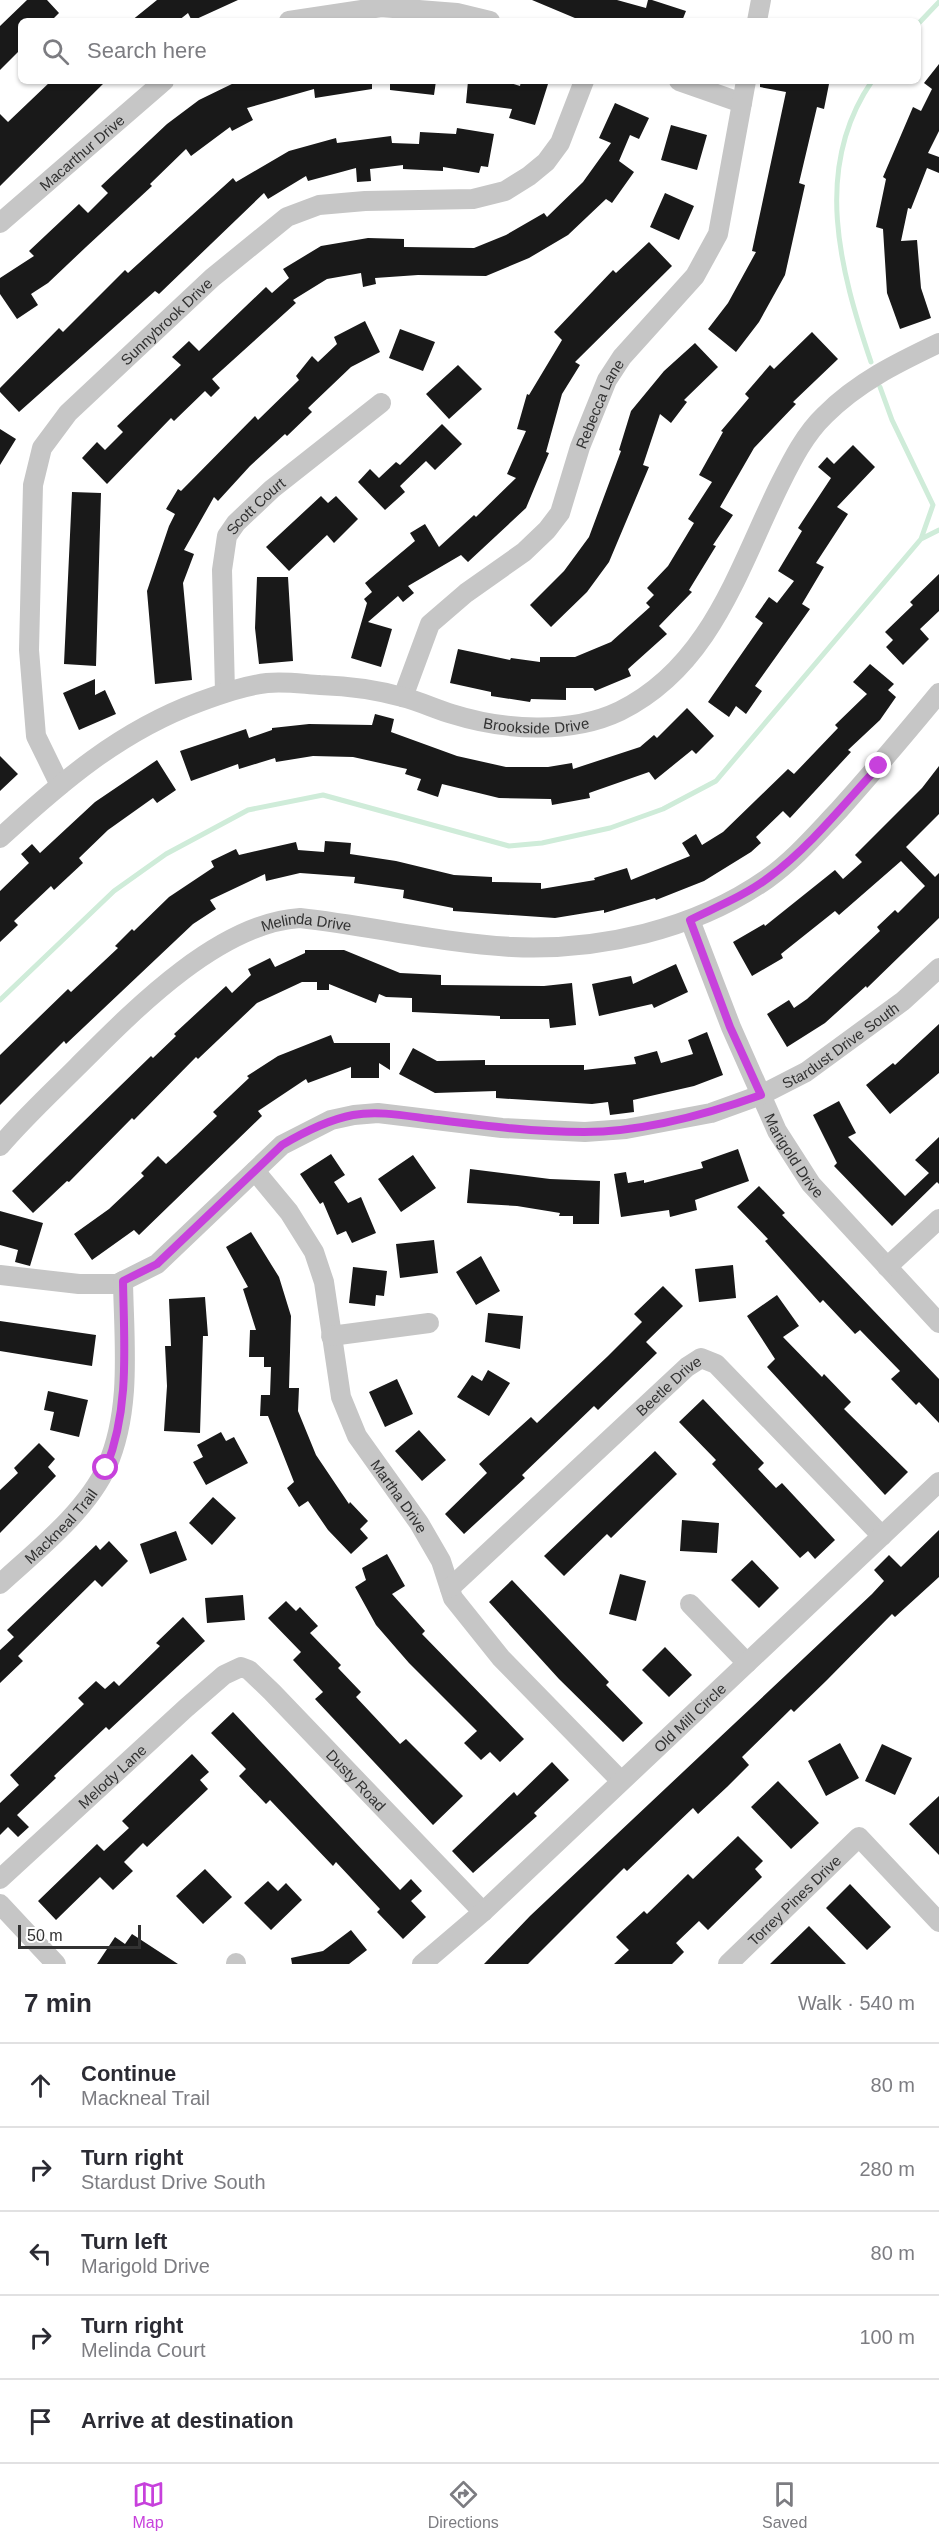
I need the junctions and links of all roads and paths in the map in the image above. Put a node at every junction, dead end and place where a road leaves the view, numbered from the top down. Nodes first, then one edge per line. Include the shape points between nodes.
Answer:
1 (761, 0) edge
2 (310, 18) edge
3 (478, 18) edge
4 (758, 18) edge
5 (161, 84) edge
6 (583, 84) edge
7 (687, 84) edge
8 (745, 84) edge
9 (742, 103) junction
10 (0, 223) edge
11 (939, 343) edge
12 (381, 402) dead end
13 (225, 692) junction
14 (939, 693) edge
15 (404, 697) junction
16 (60, 785) junction
17 (0, 838) edge
18 (690, 920) junction
19 (939, 968) edge
20 (761, 1095) junction
21 (0, 1146) edge
22 (255, 1171) junction
23 (939, 1219) edge
24 (887, 1267) junction
25 (0, 1275) edge
26 (123, 1281) junction
27 (429, 1323) dead end
28 (939, 1323) edge
29 (331, 1336) junction
30 (939, 1482) edge
31 (882, 1536) junction
32 (0, 1584) edge
33 (450, 1588) junction
34 (690, 1604) dead end
35 (747, 1663) junction
36 (224, 1675) joint
37 (621, 1781) junction
38 (0, 1879) edge
39 (0, 1904) edge
40 (483, 1912) junction
41 (939, 1922) edge
42 (56, 1964) edge
43 (422, 1964) edge
44 (728, 1964) edge

1 - 4 street
2 - 3 street via 381,8
5 - 10 street, Macarthur Drive
6 - 16 street, Sunnybrook Drive via 560,143 546,162 506,191 472,199 319,205 287,217 212,278 68,413 42,448 33,485 29,651 36,736
7 - 9 street
8 - 9 street, Rebecca Lane
9 - 15 street, Rebecca Lane via 718,234 708,255 695,276 622,357 607,380 580,447 560,513 524,552 430,624
11 - 15 street, Brookside Drive via 861,383 823,416 797,451 733,590 683,665 641,701 584,722 518,727 454,715
12 - 13 street, Scott Court via 272,489 227,536 222,570
13 - 15 street, Brookside Drive via 270,682 363,687
13 - 16 street, Brookside Drive via 171,712 128,734
14 - 18 street, Melinda Drive via 806,845 741,895
16 - 17 street, Brookside Drive
18 - 20 street, Marigold Drive via 730,1027
18 - 21 street, Melinda Drive via 634,936 542,948 300,918 269,923 231,939 190,964 109,1035
19 - 20 street, Stardust Drive South via 849,1043 806,1072
20 - 22 street, Stardust Drive South via 711,1113 626,1129 585,1132 502,1128 378,1113 354,1115 305,1131 282,1145
20 - 24 street, Marigold Drive via 777,1131 811,1184
22 - 26 street, Stardust Drive South via 157,1264
22 - 29 street, Martha Drive via 289,1212 314,1252 324,1282
23 - 24 street
24 - 28 street, Marigold Drive
25 - 26 street, Stardust Drive South via 80,1284
26 - 32 street, Mackneal Trail via 122,1412 106,1468 58,1530
27 - 29 street
29 - 33 street, Martha Drive via 342,1397 357,1436 419,1523 441,1562
30 - 31 street, Old Mill Circle
31 - 33 street, Beetle Drive via 716,1364 701,1358
31 - 35 street, Old Mill Circle
33 - 37 street, Martha Drive via 462,1612 501,1658
34 - 35 street
35 - 37 street, Old Mill Circle
36 - 38 street, Melody Lane
36 - 40 street, Dusty Road via 241,1667 249,1670
37 - 40 street, Old Mill Circle
39 - 42 street
40 - 43 street, Old Mill Circle
41 - 44 street, Torrey Pines Drive via 859,1837

